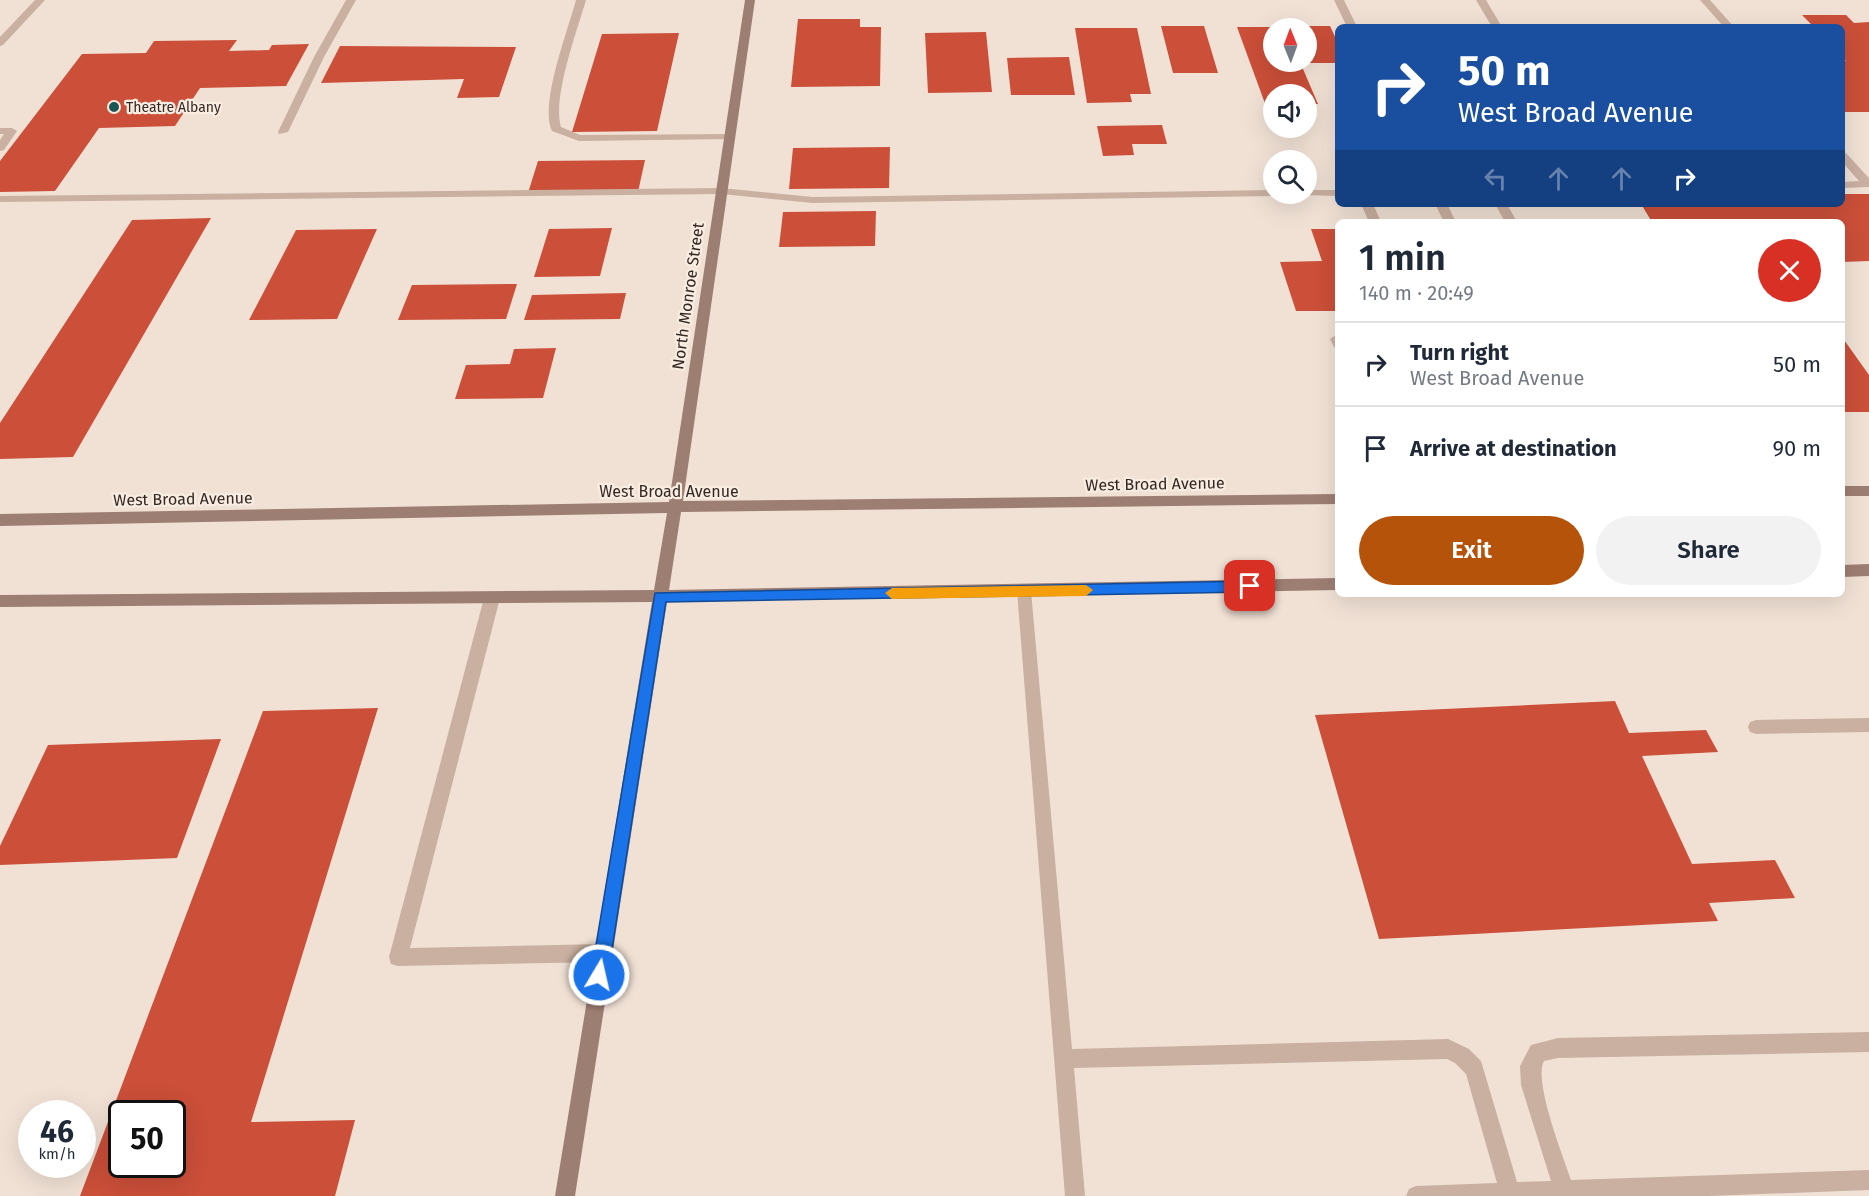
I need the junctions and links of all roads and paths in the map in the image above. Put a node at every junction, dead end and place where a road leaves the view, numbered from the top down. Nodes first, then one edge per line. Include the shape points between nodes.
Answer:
1 (40, 0) edge
2 (351, 0) edge
3 (581, 0) edge
4 (750, 0) edge
5 (1339, 0) edge
6 (1481, 0) edge
7 (1705, 0) edge
8 (1351, 24) edge
9 (1495, 24) edge
10 (1726, 24) edge
11 (0, 43) edge
12 (0, 131) edge
13 (283, 132) dead end
14 (729, 137) junction
15 (0, 148) edge
16 (1845, 158) edge
17 (1868, 184) edge
18 (1845, 185) edge
19 (721, 191) junction
20 (1317, 193) edge
21 (1335, 193) edge
22 (1263, 194) edge
23 (0, 199) edge
24 (1845, 491) edge
25 (1869, 491) edge
26 (1335, 499) edge
27 (675, 507) junction
28 (0, 520) edge
29 (1869, 570) edge
30 (1845, 571) edge
31 (1335, 584) edge
32 (1024, 591) junction
33 (660, 597) junction
34 (492, 598) junction
35 (0, 601) edge
36 (1869, 725) edge
37 (1756, 727) dead end
38 (603, 953) junction
39 (1869, 1042) edge
40 (1064, 1059) junction
41 (1869, 1180) edge
42 (1564, 1190) junction
43 (1510, 1192) junction
44 (565, 1196) edge
45 (1075, 1196) edge
46 (1416, 1196) edge

1 - 11 lane
2 - 13 lane
3 - 14 lane via 556,90 552,116 556,129 579,138
4 - 14 main road, North Monroe Street
5 - 8 lane
6 - 9 lane
7 - 10 lane
12 - 15 lane via 12,131
14 - 19 main road, North Monroe Street
16 - 17 lane
17 - 18 lane
19 - 22 lane via 813,200
19 - 23 lane
19 - 27 main road, North Monroe Street
20 - 21 lane
24 - 25 main road
26 - 27 main road, West Broad Avenue
27 - 28 main road, West Broad Avenue
27 - 33 main road, North Monroe Street
29 - 30 main road
31 - 32 main road
32 - 33 main road
32 - 40 lane
33 - 34 main road
33 - 38 main road, North Monroe Street
34 - 35 main road
34 - 38 lane via 398,957
36 - 37 lane
38 - 44 main road, North Monroe Street
39 - 42 lane via 1558,1048 1538,1052 1530,1066 1531,1085
40 - 43 lane via 1448,1049 1474,1068
40 - 45 lane
41 - 42 lane
42 - 43 lane
43 - 46 lane

